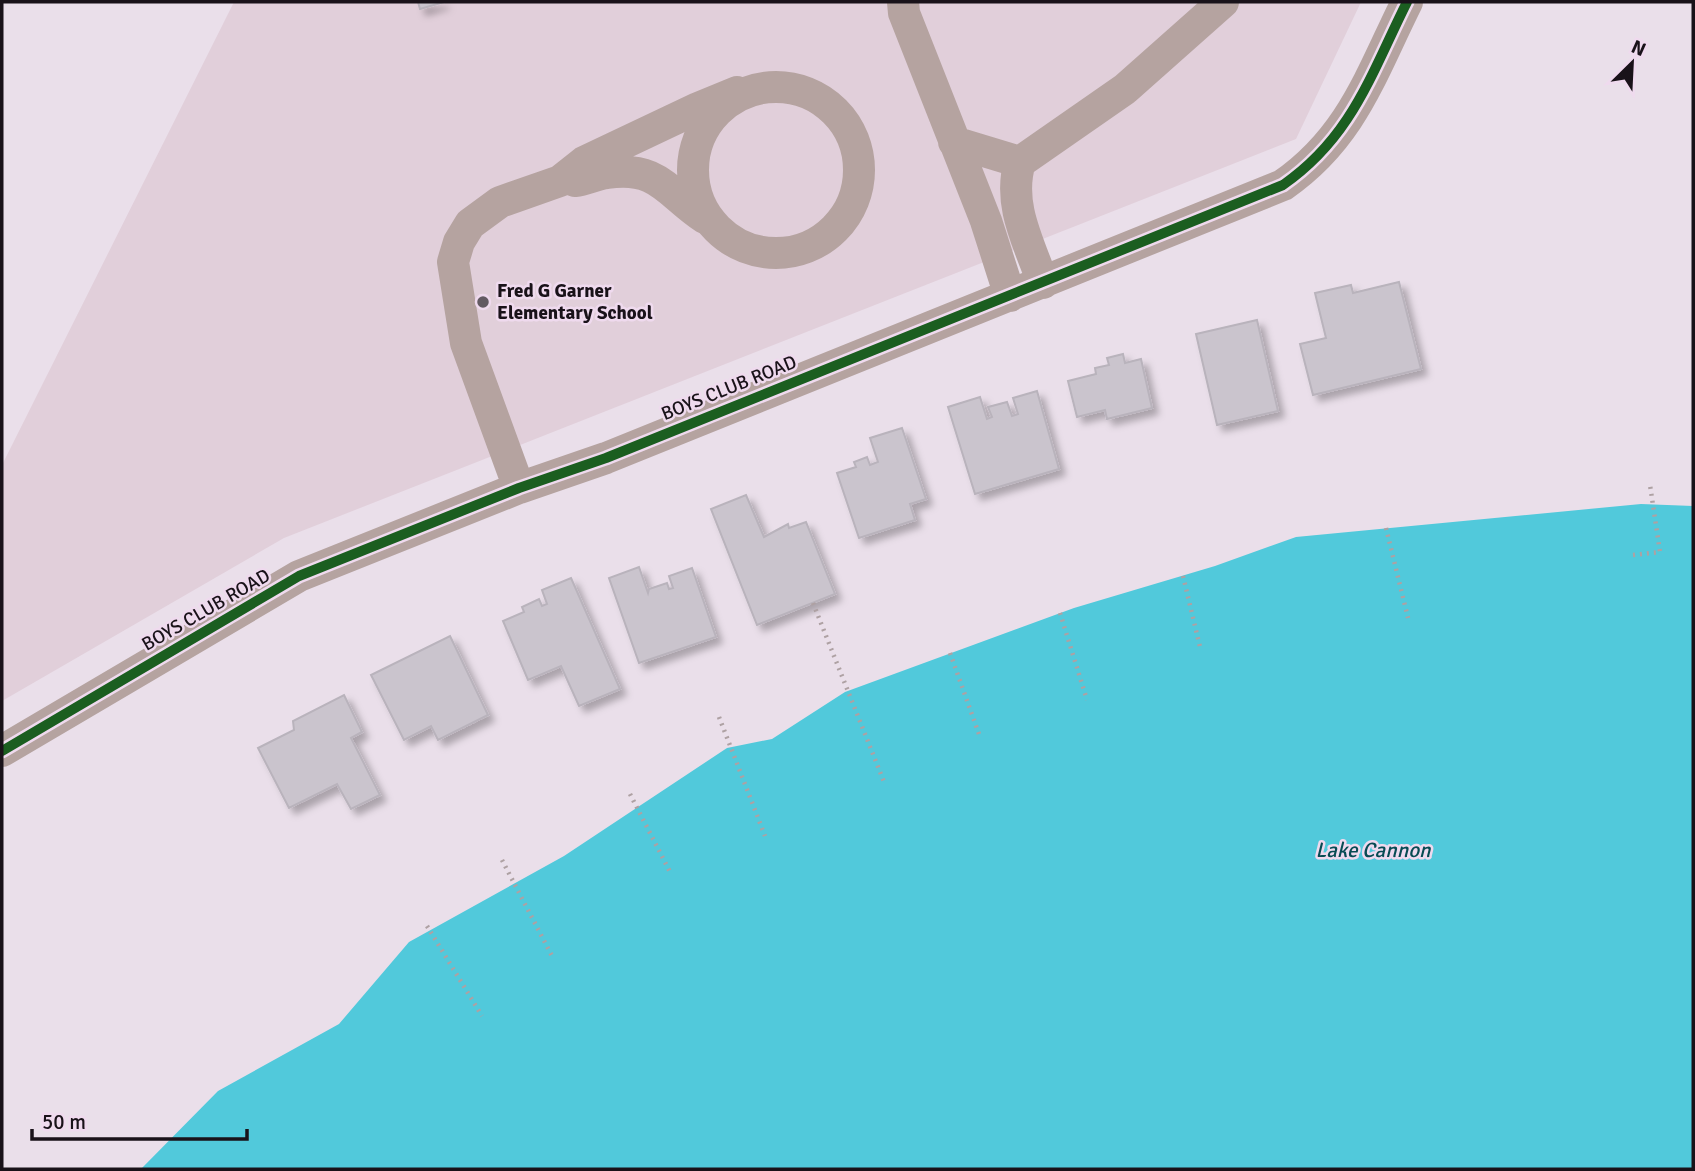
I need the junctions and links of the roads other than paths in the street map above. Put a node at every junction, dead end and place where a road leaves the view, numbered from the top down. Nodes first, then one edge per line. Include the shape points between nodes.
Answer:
1 (903, 2) edge
2 (1223, 2) edge
3 (1407, 2) edge
4 (737, 92) junction
5 (954, 142) junction
6 (1020, 162) junction
7 (560, 181) junction
8 (711, 222) junction
9 (1043, 283) junction
10 (1010, 296) junction
11 (519, 488) junction
12 (2, 751) edge

1 - 5 street
2 - 6 street via 1125,89
3 - 9 street, BOYS CLUB ROAD via 1350,117 1304,170 1260,196
4 - 7 street via 584,162
4 - 8 street via 710,118 697,143 692,170 697,198
4 - 8 street via 785,87 811,94 834,110 851,132 859,158 859,185 850,211 833,232 810,246 783,253 756,251 731,240
5 - 6 street
5 - 10 street
6 - 9 street via 1014,181 1017,212
7 - 8 street via 637,171 657,178
7 - 11 street via 500,202 470,224 453,262 466,343
9 - 10 street, BOYS CLUB ROAD
10 - 11 street, BOYS CLUB ROAD via 606,458
11 - 12 street, BOYS CLUB ROAD via 299,576

